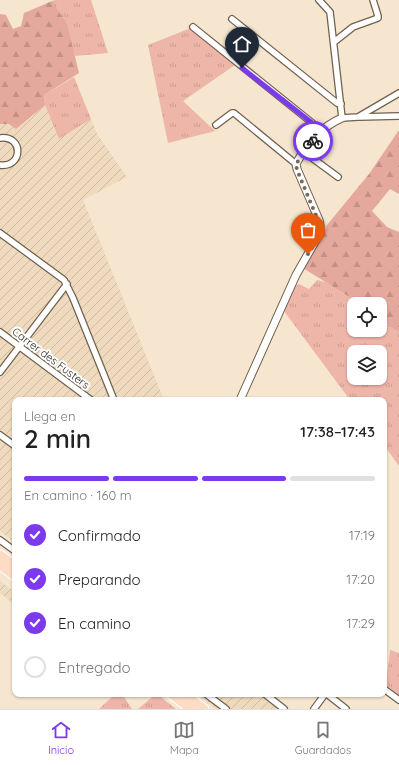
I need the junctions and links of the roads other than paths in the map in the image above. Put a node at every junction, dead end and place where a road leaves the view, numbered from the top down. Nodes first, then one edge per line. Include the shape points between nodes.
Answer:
1 (319, 0) edge
2 (373, 0) edge
3 (232, 19) dead end
4 (193, 27) dead end
5 (334, 42) junction
6 (399, 93) edge
7 (341, 104) junction
8 (399, 116) edge
9 (358, 117) junction
10 (342, 118) junction
11 (216, 125) dead end
12 (321, 130) junction
13 (0, 138) edge
14 (304, 152) junction
15 (296, 164) junction
16 (0, 165) edge
17 (338, 177) dead end
18 (0, 232) edge
19 (66, 284) junction
20 (0, 332) edge
21 (19, 347) junction
22 (0, 372) edge
23 (87, 397) edge
24 (112, 397) edge
25 (241, 397) edge
26 (0, 435) edge
27 (12, 444) edge
28 (0, 540) edge
29 (12, 549) edge
30 (0, 555) edge
31 (12, 564) edge
32 (0, 565) edge
33 (12, 574) edge
34 (387, 691) edge
35 (182, 697) edge
36 (210, 697) edge
37 (269, 697) edge
38 (324, 697) edge
39 (330, 697) edge
40 (399, 700) edge
41 (187, 709) edge
42 (191, 709) edge
43 (204, 709) edge
44 (226, 709) edge
45 (284, 709) edge
46 (314, 709) edge
47 (346, 709) edge

1 - 5 street via 330,12
2 - 5 street via 378,18 353,27
3 - 7 street
4 - 12 street
5 - 7 street
6 - 9 street
7 - 10 street
8 - 9 street
9 - 10 street
10 - 12 street
11 - 15 street via 234,113
12 - 14 street
13 - 16 street via 5,137 14,141 18,154 10,164
14 - 15 street
14 - 17 street
15 - 25 street via 319,220 320,233 296,275
18 - 19 street via 58,275
19 - 21 street
19 - 24 street
20 - 21 street, Carrer des Fusters
21 - 22 street
21 - 23 street, Carrer des Fusters
26 - 27 street
28 - 29 street
30 - 31 main road
32 - 33 main road
34 - 40 street
35 - 41 street
35 - 42 main road
35 - 43 main road
36 - 44 street
37 - 45 street
38 - 46 street
39 - 47 street

